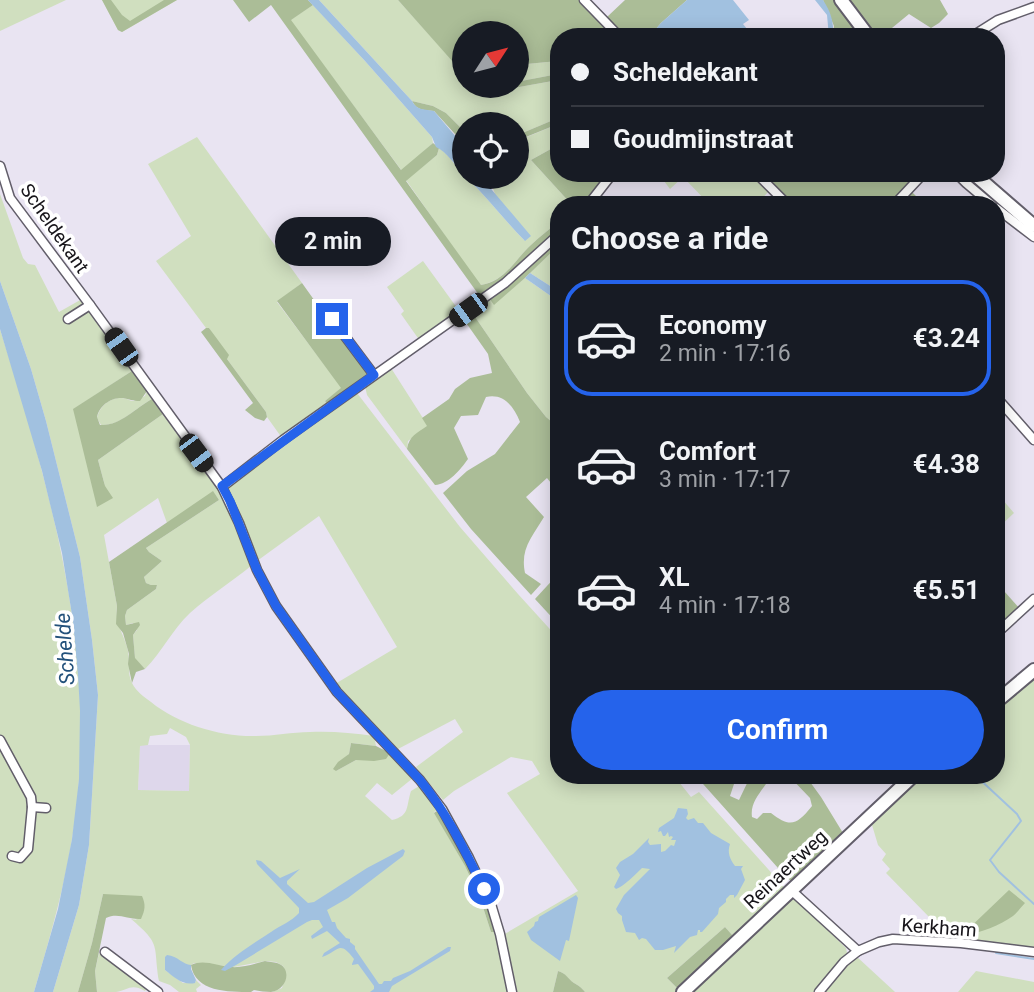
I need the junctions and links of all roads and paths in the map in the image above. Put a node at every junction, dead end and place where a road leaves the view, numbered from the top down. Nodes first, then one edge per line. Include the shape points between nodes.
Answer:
1 (584, 0) edge
2 (841, 0) edge
3 (1034, 7) edge
4 (611, 28) edge
5 (862, 28) edge
6 (985, 28) edge
7 (0, 166) edge
8 (606, 182) edge
9 (765, 182) edge
10 (916, 182) edge
11 (965, 182) edge
12 (983, 182) edge
13 (595, 196) edge
14 (779, 196) edge
15 (902, 196) edge
16 (982, 196) edge
17 (999, 196) edge
18 (1005, 201) edge
19 (1005, 215) edge
20 (1034, 226) edge
21 (1034, 237) edge
22 (550, 242) edge
23 (90, 305) junction
24 (68, 319) dead end
25 (332, 319) dead end
26 (374, 375) junction
27 (1005, 407) edge
28 (1034, 440) edge
29 (222, 486) junction
30 (1034, 599) edge
31 (1005, 626) edge
32 (1034, 670) edge
33 (1005, 694) edge
34 (0, 740) edge
35 (904, 784) edge
36 (32, 807) junction
37 (46, 808) dead end
38 (12, 856) dead end
39 (791, 890) junction
40 (858, 951) junction
41 (105, 952) dead end
42 (1034, 953) edge
43 (158, 992) edge
44 (512, 992) edge
45 (683, 992) edge
46 (819, 992) edge

1 - 4 street
2 - 5 main road
3 - 6 street
7 - 23 street, Scheldekant via 10,198
8 - 13 street
9 - 14 street
10 - 15 street
11 - 16 street
12 - 17 main road
18 - 20 main road
19 - 21 street
22 - 26 street via 505,283
23 - 24 street
23 - 29 street, Scheldekant
25 - 26 street
26 - 29 street
27 - 28 street
29 - 44 street, Scheldekant via 264,585 282,615 337,692 420,780 446,816 491,904
30 - 31 street
32 - 33 main road
34 - 36 street
35 - 39 main road, Reinaertweg
36 - 37 street
36 - 38 street via 28,849 20,858
39 - 40 street
39 - 45 main road, Reinaertweg
40 - 42 street, Kerkham via 902,939
40 - 46 street, Kerkham
41 - 43 street

